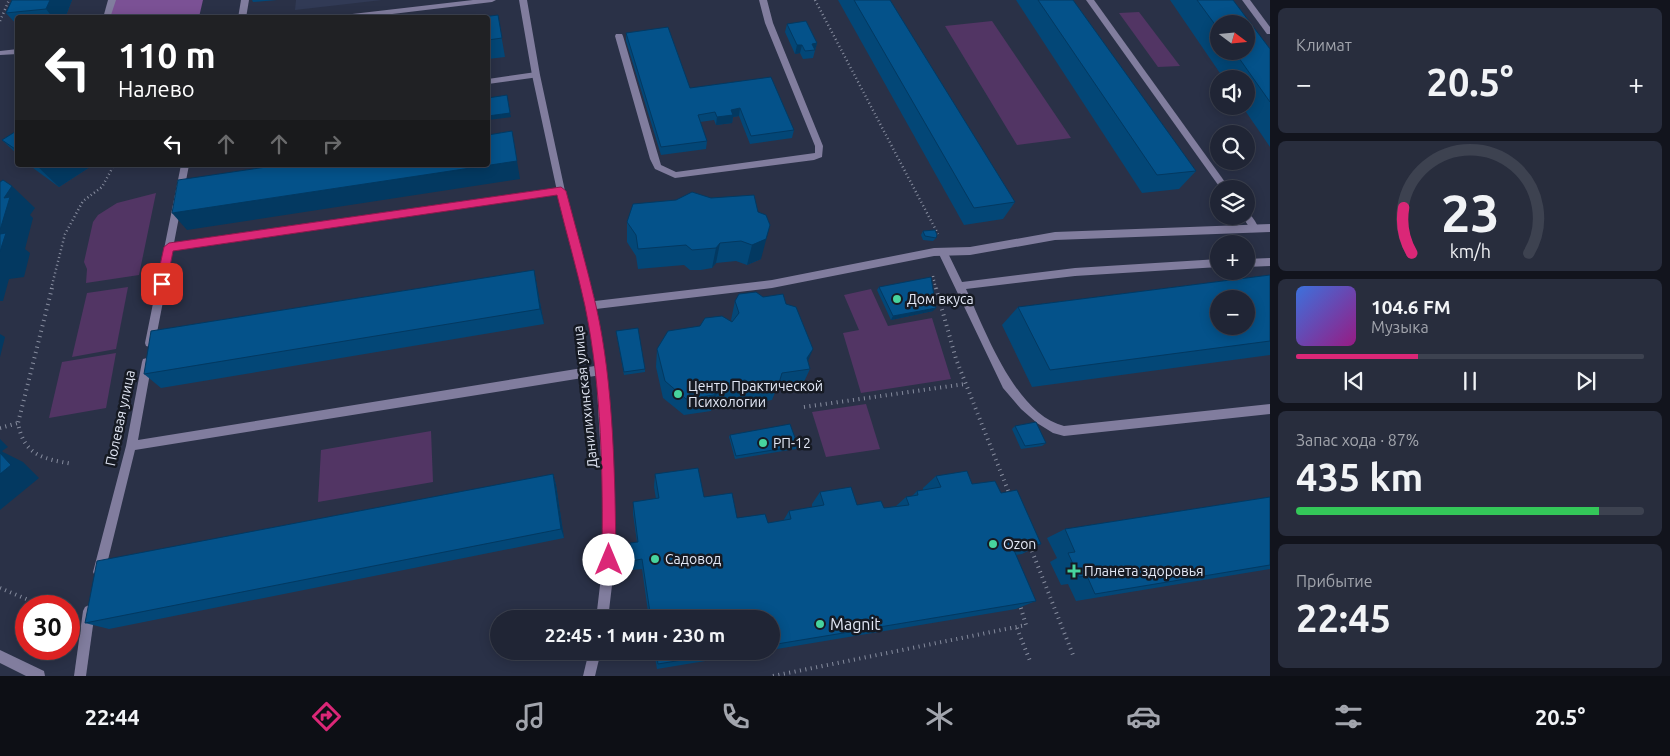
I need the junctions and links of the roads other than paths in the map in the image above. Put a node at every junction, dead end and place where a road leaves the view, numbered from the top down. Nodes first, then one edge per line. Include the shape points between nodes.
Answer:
1 (112, 0) edge
2 (246, 0) edge
3 (492, 0) edge
4 (523, 0) edge
5 (763, 0) edge
6 (1090, 0) edge
7 (1246, 0) edge
8 (107, 15) edge
9 (243, 15) edge
10 (361, 15) edge
11 (1270, 32) edge
12 (619, 36) dead end
13 (15, 51) edge
14 (0, 53) edge
15 (536, 75) junction
16 (490, 82) edge
17 (185, 167) edge
18 (1220, 180) edge
19 (561, 191) junction
20 (1252, 225) edge
21 (1254, 228) junction
22 (1270, 228) edge
23 (169, 247) junction
24 (938, 252) junction
25 (1255, 262) edge
26 (1270, 262) edge
27 (1210, 264) edge
28 (960, 286) junction
29 (591, 306) junction
30 (601, 370) junction
31 (1270, 409) edge
32 (130, 446) junction
33 (603, 610) edge
34 (0, 656) edge
35 (593, 660) edge
36 (39, 676) edge
37 (80, 676) edge
38 (589, 676) edge

1 - 8 street
2 - 9 street
3 - 10 street
4 - 15 street, Данилихинская улица
5 - 12 street via 768,23 819,146 819,155 814,157 676,175 658,167
6 - 18 street
7 - 11 street
13 - 14 street
15 - 16 street
15 - 19 street, Данилихинская улица
17 - 23 street, Полевая улица
19 - 23 street
19 - 29 street, Данилихинская улица
20 - 21 street
21 - 22 street
21 - 24 street via 1055,236
23 - 32 street, Полевая улица
24 - 28 street
24 - 29 street via 772,284
25 - 26 street
27 - 28 street via 1074,272
28 - 31 street via 1007,385 1018,399 1053,429 1064,431
29 - 30 street, Данилихинская улица
30 - 32 street
30 - 33 street, Данилихинская улица via 609,495 609,560
32 - 37 street, Полевая улица via 86,624
34 - 36 street
35 - 38 street

